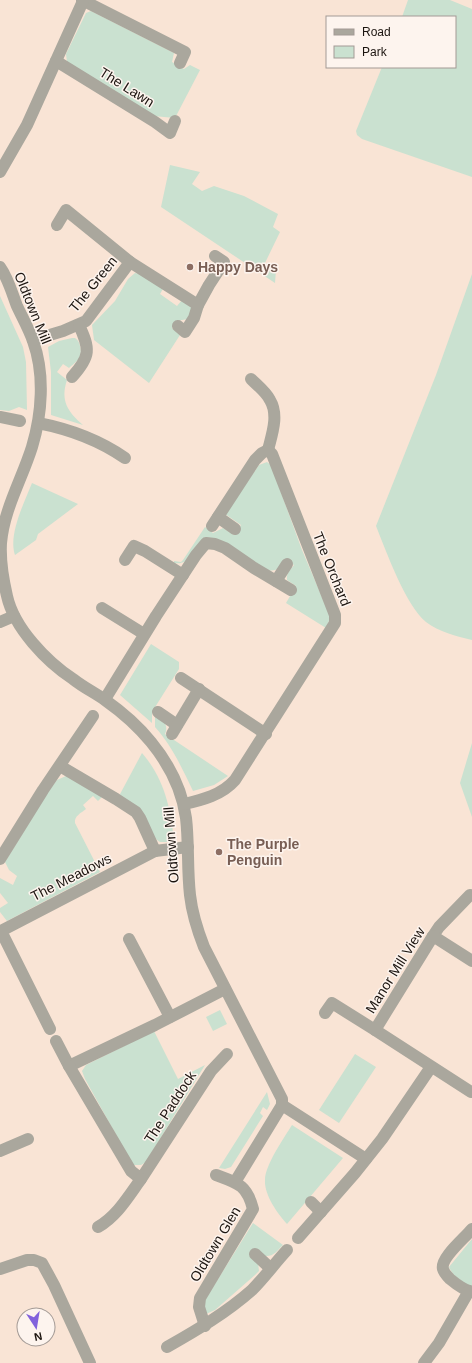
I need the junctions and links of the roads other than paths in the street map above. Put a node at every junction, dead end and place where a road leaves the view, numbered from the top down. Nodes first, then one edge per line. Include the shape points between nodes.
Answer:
1 (82, 0) edge
2 (56, 61) junction
3 (180, 63) dead end
4 (175, 121) dead end
5 (0, 172) edge
6 (57, 225) dead end
7 (215, 256) dead end
8 (130, 262) junction
9 (0, 267) edge
10 (198, 305) junction
11 (79, 325) junction
12 (178, 326) dead end
13 (33, 340) junction
14 (72, 376) dead end
15 (251, 379) dead end
16 (0, 417) edge
17 (20, 421) dead end
18 (38, 423) junction
19 (268, 450) junction
20 (125, 458) dead end
21 (235, 529) dead end
22 (125, 560) dead end
23 (287, 564) dead end
24 (183, 575) junction
25 (276, 581) junction
26 (291, 590) dead end
27 (102, 608) dead end
28 (14, 616) junction
29 (0, 622) edge
30 (144, 634) junction
31 (181, 678) dead end
32 (199, 689) junction
33 (105, 699) junction
34 (158, 712) dead end
35 (93, 716) dead end
36 (266, 734) junction
37 (60, 766) junction
38 (184, 804) junction
39 (188, 847) junction
40 (155, 851) junction
41 (0, 859) edge
42 (470, 895) dead end
43 (1, 929) edge
44 (433, 936) junction
45 (129, 939) dead end
46 (472, 961) edge
47 (225, 990) junction
48 (324, 1014) dead end
49 (170, 1018) junction
50 (50, 1029) dead end
51 (375, 1030) junction
52 (56, 1041) dead end
53 (228, 1054) dead end
54 (69, 1066) junction
55 (431, 1067) junction
56 (471, 1092) edge
57 (282, 1105) junction
58 (28, 1139) dead end
59 (0, 1151) edge
60 (366, 1159) junction
61 (216, 1175) dead end
62 (141, 1179) junction
63 (236, 1182) junction
64 (310, 1202) dead end
65 (321, 1212) junction
66 (98, 1227) dead end
67 (472, 1229) edge
68 (298, 1238) dead end
69 (287, 1250) dead end
70 (255, 1254) dead end
71 (270, 1268) junction
72 (0, 1269) edge
73 (470, 1292) edge
74 (205, 1326) junction
75 (167, 1347) dead end
76 (90, 1363) edge
77 (424, 1363) edge

1 - 2 street
1 - 3 street via 185,52
2 - 4 street, The Lawn via 170,133
2 - 5 street via 27,125
6 - 8 street, The Green via 66,210
7 - 10 street via 224,262
8 - 10 street, The Green
8 - 11 street, The Green via 86,321
9 - 13 street, Oldtown Mill
10 - 12 street via 194,318 185,332
11 - 13 street, The Green
11 - 14 street, The Green via 87,343 87,353
13 - 18 street, Oldtown Mill via 40,381
15 - 19 street via 271,400 274,410
16 - 17 street
18 - 20 street via 82,435
18 - 28 street, Oldtown Mill via 1,539 2,571
19 - 21 street via 255,460 215,522
19 - 36 street, The Orchard via 272,454 336,619
22 - 24 street via 134,546
23 - 25 street
24 - 25 street via 204,545 209,543 225,548
24 - 30 street
25 - 26 street
27 - 30 street
28 - 29 street
28 - 33 street, Oldtown Mill via 26,635 50,660 73,679
30 - 33 street
31 - 32 street
32 - 34 street via 174,730
32 - 36 street
33 - 38 street, Oldtown Mill via 137,726 161,754
35 - 37 street
36 - 38 street, The Orchard via 232,785 213,796
37 - 40 street via 136,812
37 - 41 street
38 - 39 street, Oldtown Mill
39 - 40 street, The Meadows
39 - 47 street, Oldtown Mill via 189,884 195,922
40 - 43 street, The Meadows
42 - 44 street, Manor Mill View
43 - 50 street, The Meadows
44 - 46 street
44 - 51 street, Manor Mill View
45 - 49 street
47 - 49 street
47 - 57 street, Oldtown Mill via 272,1076 280,1093
48 - 51 street via 332,1003
49 - 54 street
51 - 55 street, Manor Mill View
52 - 54 street
53 - 62 street, The Paddock via 211,1071
54 - 62 street via 131,1171
55 - 56 street, Manor Mill View
55 - 60 street
57 - 60 street
57 - 63 street
58 - 59 street
60 - 65 street
61 - 63 street, Oldtown Glen
62 - 66 street, The Paddock via 119,1210
63 - 74 street, Oldtown Glen via 246,1190 253,1209 200,1298 199,1307
64 - 65 street
65 - 68 street
67 - 73 street via 449,1254 442,1266 446,1276
69 - 71 street
70 - 71 street
71 - 74 street via 253,1289
72 - 76 street via 27,1260 42,1263
73 - 77 street
74 - 75 street

